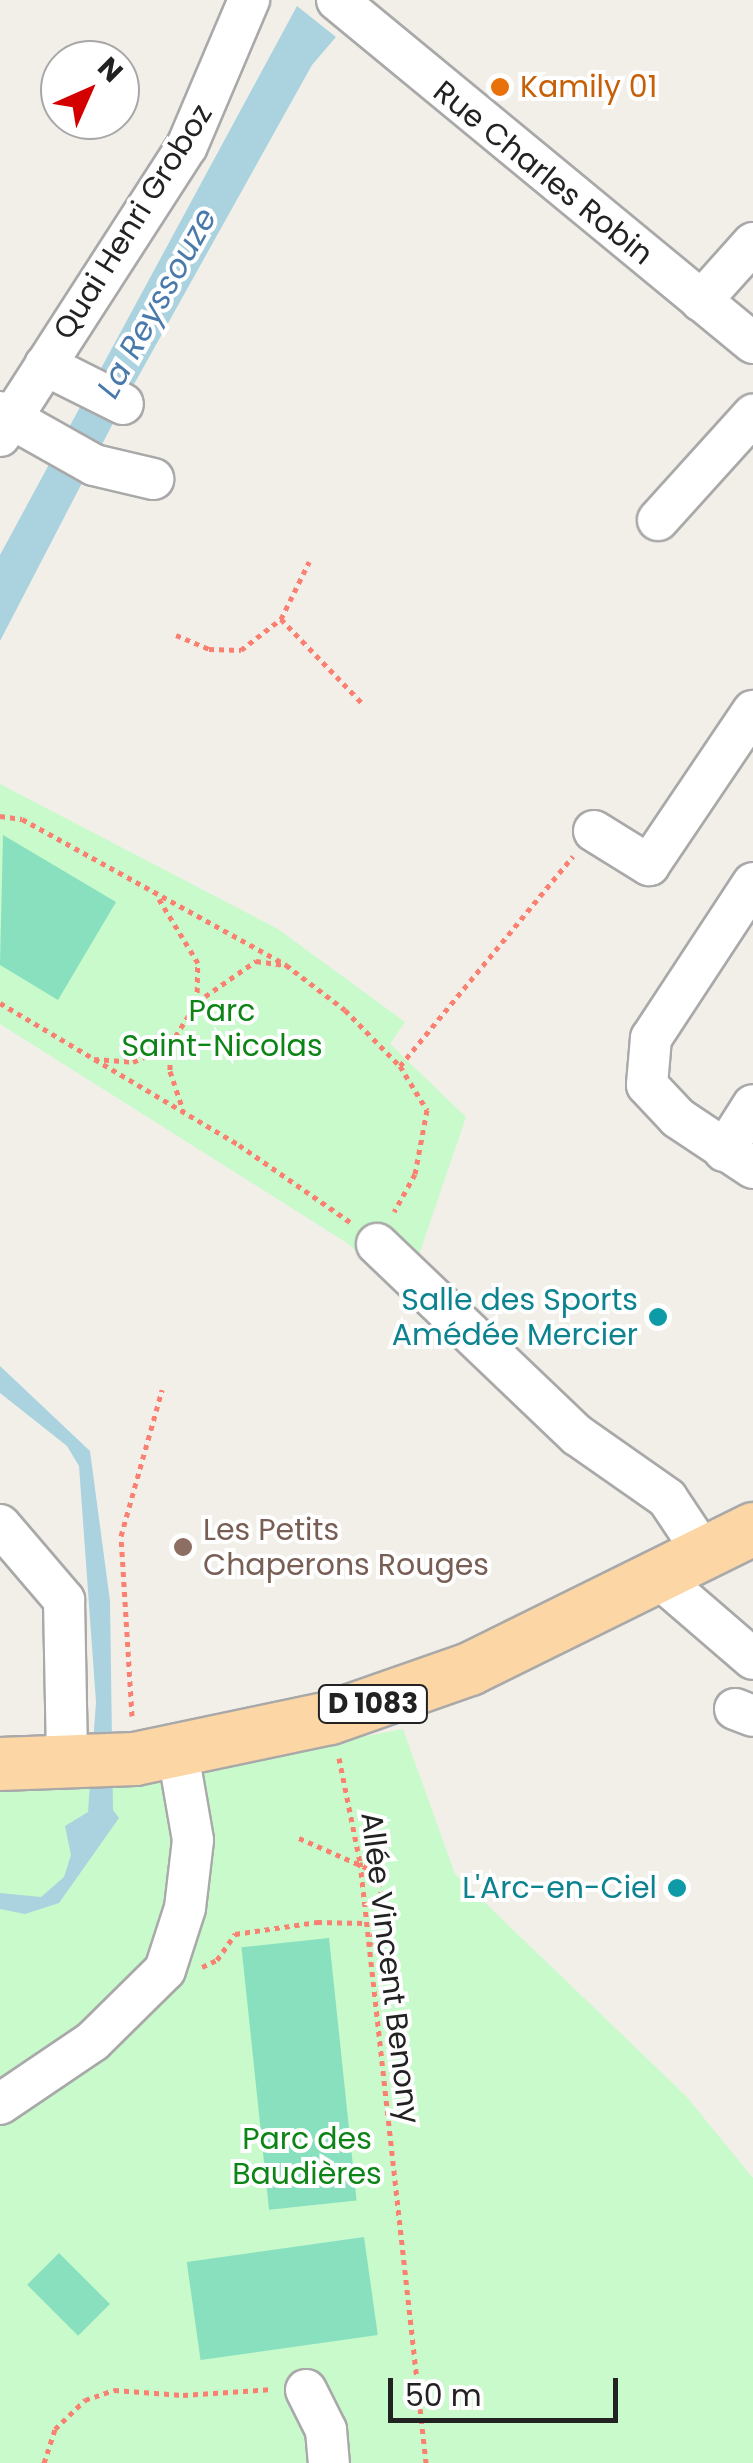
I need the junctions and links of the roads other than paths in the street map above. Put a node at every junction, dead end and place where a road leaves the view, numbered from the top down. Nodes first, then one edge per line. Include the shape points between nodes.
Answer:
1 (248, 0) edge
2 (337, 0) edge
3 (753, 243) edge
4 (701, 301) junction
5 (753, 343) edge
6 (45, 364) junction
7 (107, 396) dead end
8 (753, 414) edge
9 (3, 423) edge
10 (153, 480) dead end
11 (658, 520) dead end
12 (753, 711) edge
13 (594, 830) road end
14 (753, 883) edge
15 (753, 1106) edge
16 (739, 1160) edge
17 (376, 1244) road end
18 (753, 1504) edge
19 (0, 1524) edge
20 (753, 1529) edge
21 (700, 1546) junction
22 (658, 1578) junction
23 (753, 1658) edge
24 (157, 1756) junction
25 (67, 1763) junction
26 (0, 1764) edge
27 (0, 2104) edge
28 (306, 2390) road end
29 (329, 2463) edge

1 - 6 street, Quai Henri Groboz via 187,146
2 - 4 street, Rue Charles Robin
3 - 4 street
4 - 5 street, Rue Charles Robin
6 - 7 street
6 - 9 street, Quai Henri Groboz
8 - 11 street
9 - 10 street
12 - 13 street via 649,865
14 - 16 street via 651,1038 647,1085 678,1118
15 - 16 street
17 - 21 street via 578,1435 667,1498
18 - 21 main road, D 1083
19 - 25 street via 64,1600
20 - 22 main road, D 1083
21 - 22 main road, D 1083
22 - 23 street
22 - 24 main road, D 1083 via 470,1669 330,1718
24 - 25 main road, D 1083
24 - 27 street via 193,1840 185,1908 165,1970 93,2042
25 - 26 main road, D 1083
28 - 29 street via 326,2430

